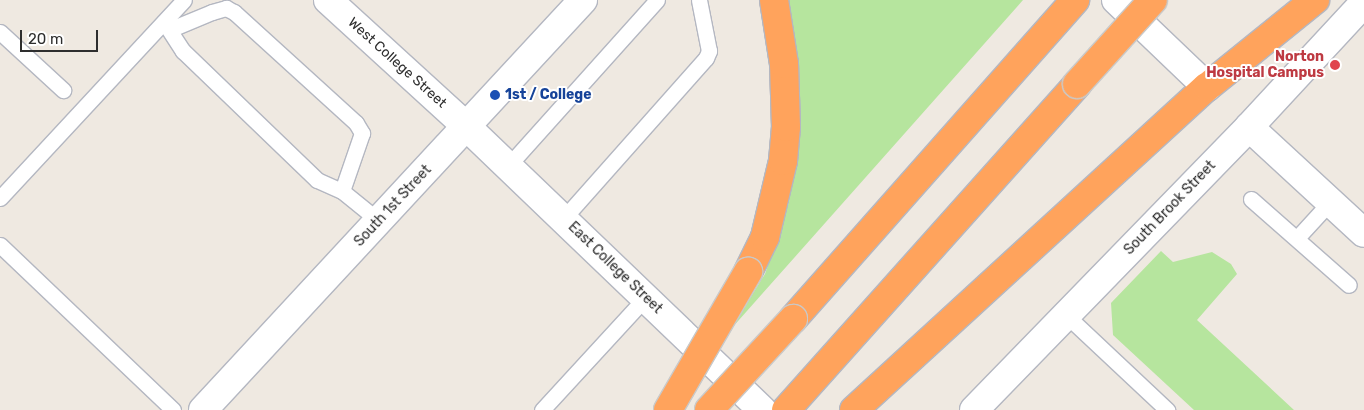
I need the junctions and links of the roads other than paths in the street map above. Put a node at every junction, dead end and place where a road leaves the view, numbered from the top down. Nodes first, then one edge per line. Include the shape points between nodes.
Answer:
1 (184, 0) edge
2 (328, 0) edge
3 (583, 0) edge
4 (657, 0) edge
5 (699, 0) edge
6 (774, 0) edge
7 (1075, 0) edge
8 (1116, 0) edge
9 (1153, 0) edge
10 (1315, 0) edge
11 (1364, 3) edge
12 (167, 25) junction
13 (0, 32) edge
14 (1207, 87) junction
15 (63, 90) dead end
16 (467, 127) junction
17 (1249, 127) junction
18 (508, 166) junction
19 (342, 191) junction
20 (0, 198) edge
21 (1251, 199) dead end
22 (1330, 202) junction
23 (563, 219) junction
24 (380, 221) junction
25 (1364, 233) edge
26 (1297, 238) junction
27 (0, 245) edge
28 (1348, 285) dead end
29 (645, 298) junction
30 (1066, 315) junction
31 (172, 410) edge
32 (203, 410) edge
33 (542, 410) edge
34 (668, 410) edge
35 (709, 410) edge
36 (762, 410) edge
37 (786, 410) edge
38 (854, 410) edge
39 (974, 410) edge
40 (1167, 410) edge

1 - 12 lane
2 - 16 street, West College Street
3 - 16 street, South 1st Street
4 - 18 lane
5 - 23 lane via 709,51 706,58
6 - 34 highway, bridge via 784,64 786,127 783,161 765,236 748,272
7 - 35 highway, bridge
8 - 14 street
9 - 37 highway, bridge
10 - 14 highway
11 - 17 street, South Brook Street
12 - 19 lane via 183,51 317,180
12 - 19 lane via 226,8 234,12 356,123 362,133
12 - 20 lane
13 - 15 lane
14 - 38 highway
16 - 18 street, East College Street
16 - 24 street, South 1st Street
17 - 22 street
17 - 30 street, South Brook Street
18 - 23 street, East College Street
19 - 24 lane
21 - 26 lane
22 - 25 street
22 - 26 lane
23 - 29 street, East College Street
24 - 32 street, South 1st Street
26 - 28 lane
27 - 31 lane
29 - 33 lane
29 - 36 street, East College Street
30 - 39 street, South Brook Street
30 - 40 lane

